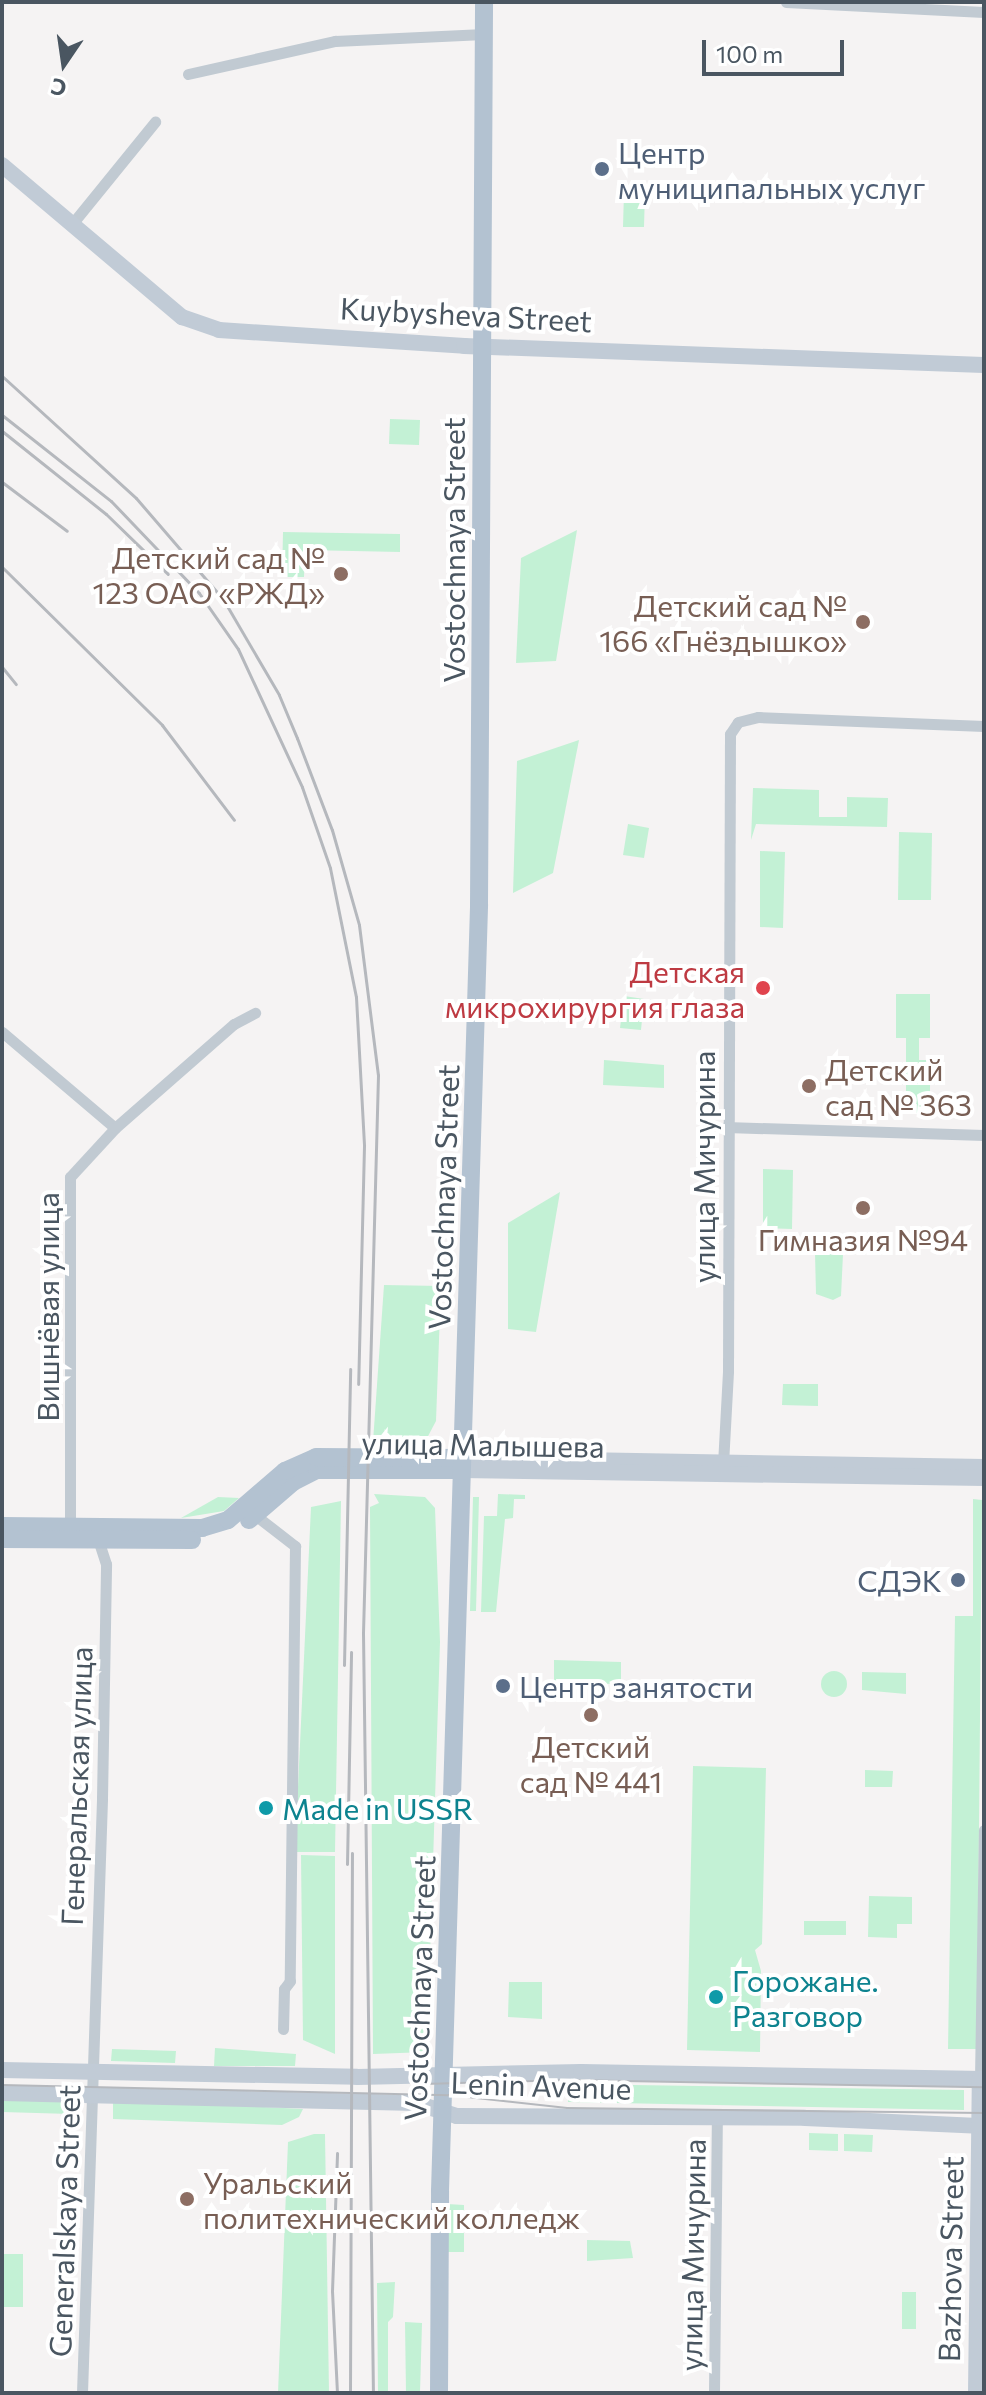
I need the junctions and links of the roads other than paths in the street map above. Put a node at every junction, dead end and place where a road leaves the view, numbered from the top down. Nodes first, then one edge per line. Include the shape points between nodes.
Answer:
1 (484, 2) edge
2 (786, 2) edge
3 (984, 12) edge
4 (484, 34) junction
5 (188, 74) dead end
6 (155, 122) dead end
7 (2, 165) edge
8 (72, 224) junction
9 (484, 346) junction
10 (984, 365) edge
11 (984, 726) edge
12 (255, 1013) dead end
13 (2, 1032) edge
14 (726, 1127) junction
15 (115, 1128) junction
16 (984, 1135) edge
17 (461, 1464) junction
18 (723, 1464) junction
19 (984, 1467) edge
20 (984, 1478) edge
21 (255, 1515) junction
22 (2, 1526) edge
23 (76, 1532) junction
24 (2, 1539) edge
25 (102, 1542) junction
26 (984, 1830) edge
27 (283, 2029) dead end
28 (2, 2070) edge
29 (93, 2072) junction
30 (443, 2073) junction
31 (982, 2079) edge
32 (2, 2093) edge
33 (93, 2095) junction
34 (443, 2113) junction
35 (717, 2117) junction
36 (982, 2126) edge
37 (82, 2393) edge
38 (439, 2393) edge
39 (714, 2393) edge
40 (976, 2393) edge

1 - 4 main road, Vostochnaya Street
2 - 3 street
4 - 5 street via 335,41
4 - 9 main road, Vostochnaya Street
6 - 8 street
7 - 8 main road, Kuybysheva Street
8 - 9 main road, Kuybysheva Street via 196,324
9 - 10 main road, Kuybysheva Street
9 - 17 main road, Vostochnaya Street via 479,921
11 - 14 street, улица Мичурина via 758,717 733,726
12 - 15 street, Вишнёвая улица via 234,1024
13 - 15 street
14 - 16 street
14 - 18 street, улица Мичурина via 728,1371
15 - 23 street, Вишнёвая улица via 77,1166 68,1188
17 - 18 main road
17 - 20 main road, улица Малышева
17 - 21 main road, улица Малышева via 317,1470 293,1482
17 - 23 main road, улица Малышева via 316,1457 285,1471 236,1515 216,1524
17 - 30 main road, Vostochnaya Street
18 - 19 main road
21 - 25 main road, улица Малышева via 208,1539
21 - 27 street via 295,1546 290,1981 284,1989
22 - 23 main road
23 - 24 main road, улица Малышева
23 - 25 main road, улица Малышева
25 - 29 street, Генеральская улица
26 - 31 street
28 - 29 main road, Lenin Avenue
29 - 30 main road, Lenin Avenue via 357,2077
29 - 33 street, Generalskaya Street
30 - 31 main road, Lenin Avenue
30 - 34 main road, Vostochnaya Street
31 - 36 main road, Bazhova Street
32 - 33 main road, Lenin Avenue
33 - 34 main road, Lenin Avenue via 416,2103
33 - 37 street, Generalskaya Street
34 - 35 main road, Lenin Avenue
34 - 38 main road, Vostochnaya Street
35 - 36 main road, Lenin Avenue
35 - 39 street, улица Мичурина
36 - 40 main road, Bazhova Street

